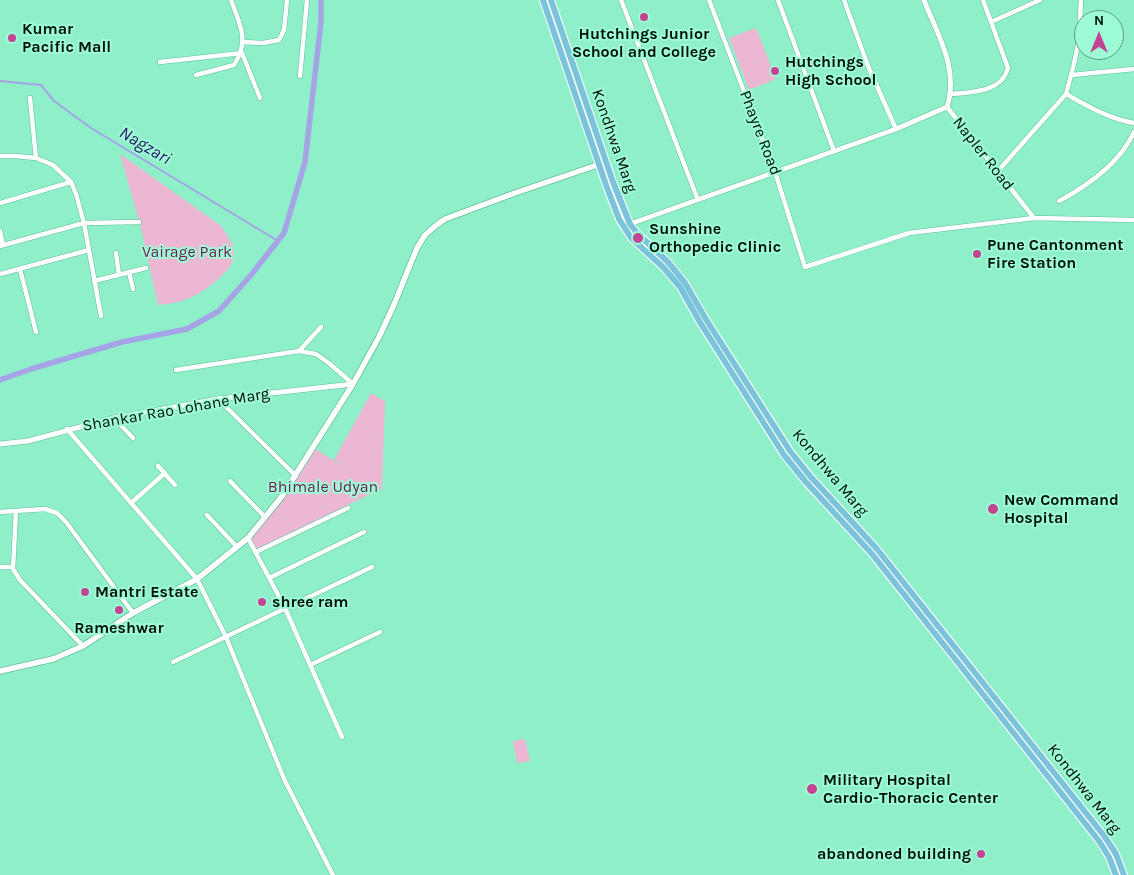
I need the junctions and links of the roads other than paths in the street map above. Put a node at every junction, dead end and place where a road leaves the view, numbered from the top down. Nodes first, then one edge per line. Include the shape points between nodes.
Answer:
1 (231, 0) edge
2 (287, 0) edge
3 (307, 0) edge
4 (543, 0) edge
5 (551, 0) edge
6 (621, 0) edge
7 (709, 0) edge
8 (778, 0) edge
9 (844, 0) edge
10 (924, 0) edge
11 (983, 0) edge
12 (1040, 0) edge
13 (1081, 0) edge
14 (991, 22) junction
15 (243, 42) junction
16 (242, 53) junction
17 (160, 62) dead end
18 (1134, 69) edge
19 (196, 75) dead end
20 (1072, 75) junction
21 (300, 76) dead end
22 (951, 94) junction
23 (1066, 94) junction
24 (30, 98) dead end
25 (260, 98) dead end
26 (947, 107) junction
27 (1134, 123) edge
28 (896, 128) junction
29 (1134, 132) edge
30 (834, 151) junction
31 (0, 156) edge
32 (36, 158) junction
33 (602, 163) junction
34 (998, 171) junction
35 (775, 172) junction
36 (71, 182) junction
37 (698, 200) junction
38 (1060, 201) dead end
39 (0, 203) edge
40 (1034, 218) junction
41 (1134, 220) edge
42 (139, 222) dead end
43 (84, 223) junction
44 (627, 225) junction
45 (0, 231) edge
46 (2, 245) edge
47 (89, 250) junction
48 (116, 253) dead end
49 (146, 268) dead end
50 (20, 269) junction
51 (129, 272) junction
52 (0, 274) edge
53 (119, 275) junction
54 (94, 281) junction
55 (133, 289) dead end
56 (101, 316) dead end
57 (321, 327) dead end
58 (36, 332) dead end
59 (299, 351) junction
60 (176, 370) dead end
61 (353, 384) junction
62 (218, 399) junction
63 (114, 418) junction
64 (66, 429) junction
65 (133, 438) dead end
66 (0, 444) edge
67 (158, 466) dead end
68 (164, 473) junction
69 (296, 476) junction
70 (230, 481) dead end
71 (175, 485) dead end
72 (131, 503) junction
73 (348, 508) dead end
74 (16, 511) junction
75 (0, 512) edge
76 (207, 515) dead end
77 (265, 517) junction
78 (364, 532) dead end
79 (248, 538) junction
80 (237, 547) junction
81 (256, 552) junction
82 (13, 567) junction
83 (372, 567) dead end
84 (0, 568) edge
85 (269, 578) junction
86 (197, 579) junction
87 (285, 608) junction
88 (133, 613) junction
89 (380, 632) dead end
90 (226, 637) junction
91 (947, 643) junction
92 (83, 646) junction
93 (173, 662) dead end
94 (310, 665) junction
95 (0, 671) edge
96 (342, 737) dead end
97 (333, 875) edge
98 (1116, 875) edge
99 (1124, 875) edge

1 - 15 street
2 - 15 street via 284,30 279,40
3 - 21 street
4 - 33 main road, Kondhwa Marg
5 - 33 main road, Kondhwa Marg
6 - 37 street
7 - 35 street, Phayre Road
8 - 30 street
9 - 28 street via 868,66
10 - 22 street, Napler Road via 949,64
11 - 14 street
12 - 14 street
13 - 20 street via 1079,39
14 - 22 street via 1008,68 1006,76 985,90
15 - 16 street
16 - 17 street
16 - 19 street via 234,65
16 - 25 street
18 - 20 street
20 - 23 street
22 - 26 street, Napler Road
23 - 27 street via 1104,115
23 - 34 street
24 - 32 street
26 - 28 street
26 - 34 street, Napler Road
28 - 30 street
29 - 38 street via 1105,170
30 - 35 street
31 - 32 street
32 - 36 street via 53,165
33 - 44 main road, Kondhwa Marg
33 - 61 main road via 514,193 434,226 417,248 382,330
34 - 40 street, Napler Road
35 - 37 street
35 - 40 street, Phayre Road via 805,268 909,233
36 - 39 street
36 - 43 street
37 - 44 street
40 - 41 street
42 - 43 street
43 - 46 street
43 - 47 street
44 - 91 main road, Kondhwa Marg via 686,283 790,450 877,549
45 - 46 street
47 - 50 street
47 - 54 street
48 - 53 street
49 - 51 street
50 - 52 street
50 - 58 street
51 - 53 street
51 - 55 street
53 - 54 street
54 - 56 street
57 - 59 street
59 - 60 street
59 - 61 street via 316,354
61 - 62 street, Shankar Rao Lohane Marg
61 - 69 main road
62 - 63 street, Shankar Rao Lohane Marg
62 - 69 street
63 - 64 street, Shankar Rao Lohane Marg
63 - 65 street
64 - 66 street, Shankar Rao Lohane Marg
64 - 72 street
67 - 68 street
68 - 71 street
68 - 72 street
69 - 77 main road
70 - 77 street
72 - 86 street
73 - 81 street
74 - 75 street
74 - 82 street
74 - 88 street via 45,509 57,513
76 - 80 street
77 - 79 main road
78 - 85 street
79 - 80 main road
79 - 81 street
80 - 86 main road
81 - 85 street
82 - 84 street
82 - 92 street via 20,580
83 - 87 street
85 - 87 street
86 - 88 main road
86 - 90 street
87 - 90 street
87 - 94 street
88 - 92 main road
89 - 94 street
90 - 93 street
90 - 97 street via 285,781
91 - 98 main road, Kondhwa Marg via 1099,841
91 - 99 main road, Kondhwa Marg via 1105,837
92 - 95 main road via 53,659
94 - 96 street

